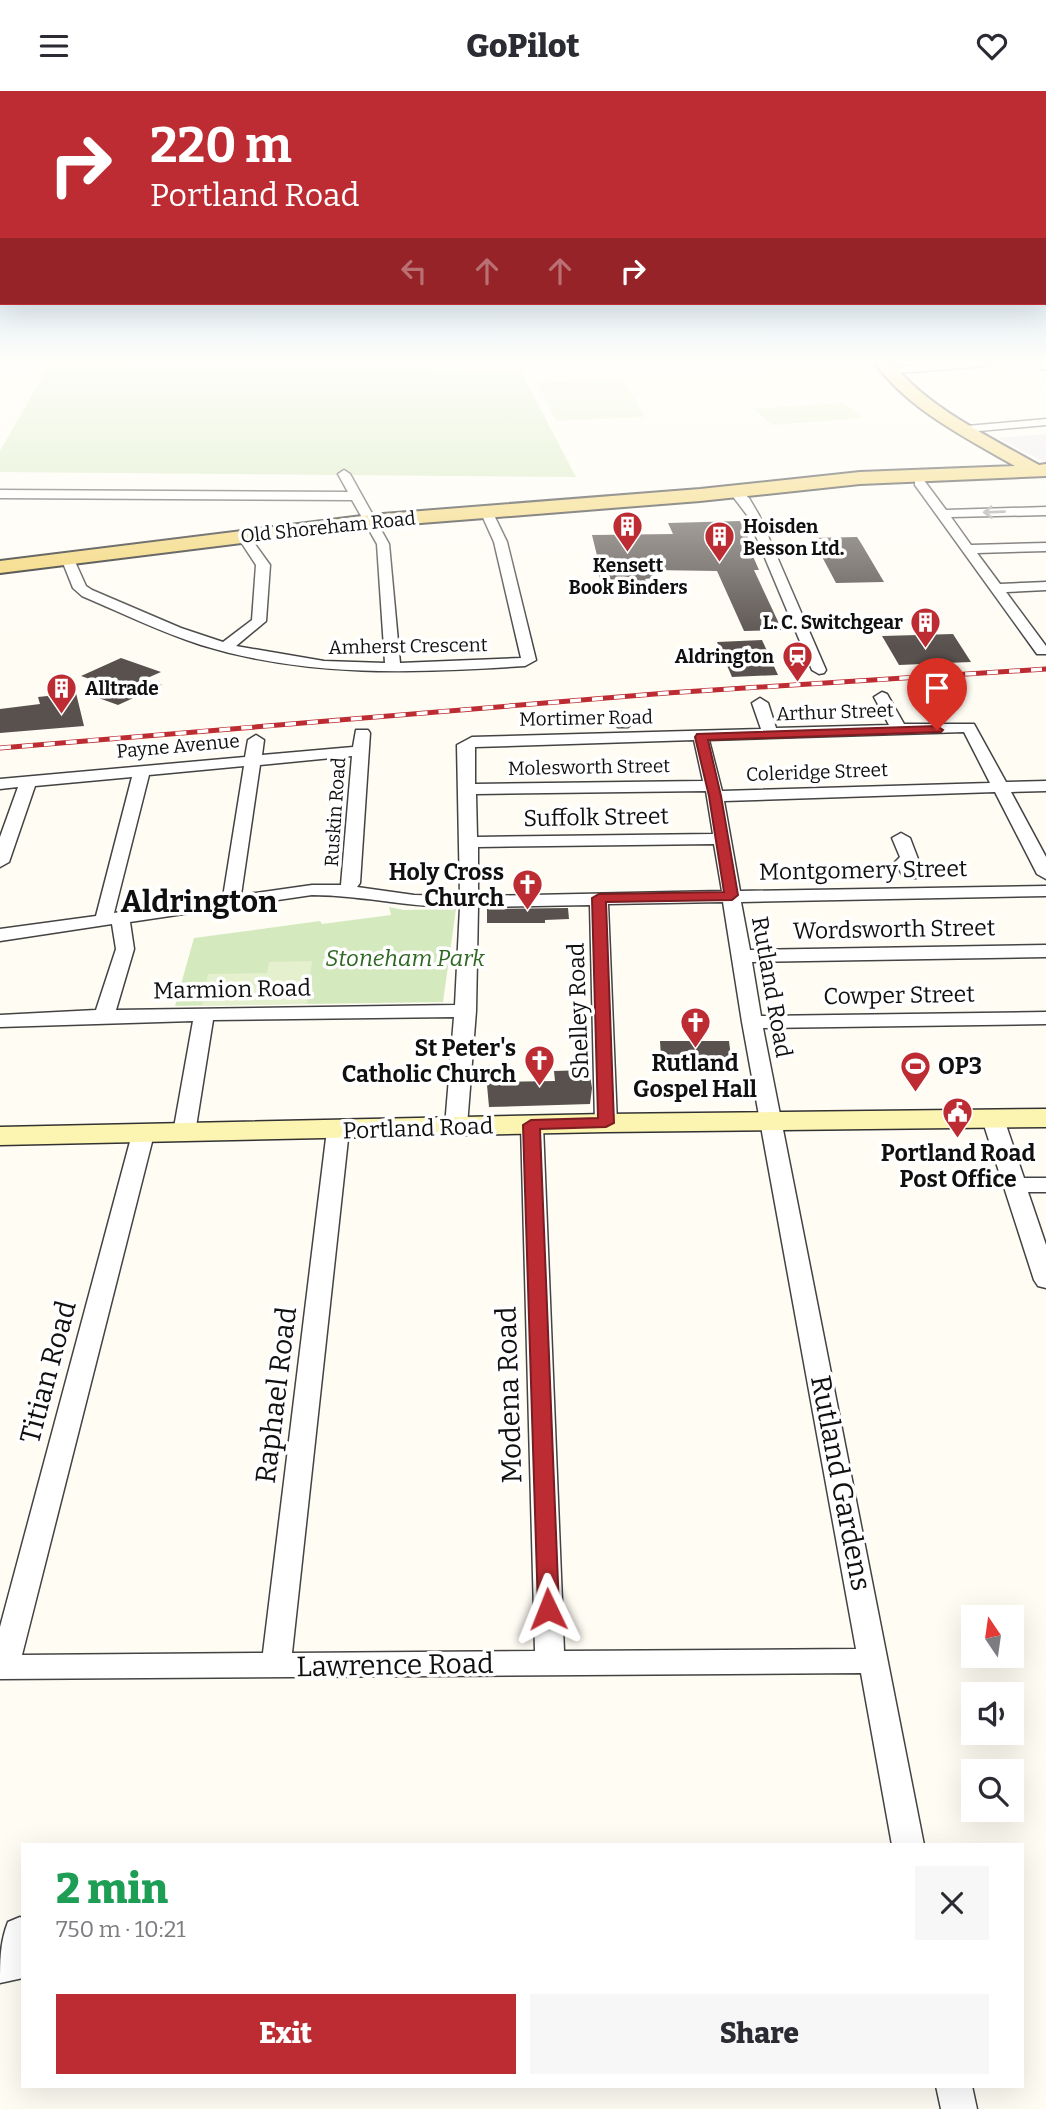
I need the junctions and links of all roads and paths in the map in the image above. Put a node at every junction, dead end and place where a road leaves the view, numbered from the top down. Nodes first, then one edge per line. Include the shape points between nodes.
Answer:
1 (1017, 457) edge
2 (1043, 472) edge
3 (344, 474) dead end
4 (919, 482) dead end
5 (736, 492) junction
6 (0, 494) edge
7 (356, 496) junction
8 (1046, 511) edge
9 (486, 512) junction
10 (942, 514) junction
11 (370, 521) junction
12 (243, 536) junction
13 (1046, 547) edge
14 (968, 549) junction
15 (67, 558) junction
16 (0, 567) edge
17 (1046, 586) edge
18 (995, 588) junction
19 (1046, 630) edge
20 (1027, 631) junction
21 (226, 647) junction
22 (1042, 651) dead end
23 (393, 669) junction
24 (819, 670) dead end
25 (882, 697) dead end
26 (760, 703) dead end
27 (900, 731) junction
28 (362, 733) dead end
29 (771, 735) junction
30 (701, 737) junction
31 (256, 740) dead end
32 (360, 751) junction
33 (251, 761) junction
34 (142, 771) junction
35 (28, 781) junction
36 (0, 784) edge
37 (1046, 786) edge
38 (1003, 787) junction
39 (468, 789) junction
40 (713, 791) junction
41 (1027, 837) junction
42 (1046, 837) edge
43 (901, 838) dead end
44 (722, 839) junction
45 (471, 842) junction
46 (0, 862) edge
47 (1046, 874) edge
48 (913, 884) junction
49 (346, 891) junction
50 (1046, 891) edge
51 (732, 895) junction
52 (599, 898) junction
53 (471, 901) junction
54 (231, 903) junction
55 (113, 919) junction
56 (0, 935) edge
57 (1046, 951) edge
58 (743, 956) junction
59 (466, 1011) junction
60 (204, 1015) junction
61 (104, 1016) junction
62 (1046, 1017) edge
63 (0, 1021) edge
64 (752, 1022) junction
65 (1046, 1118) edge
66 (993, 1119) junction
67 (772, 1122) junction
68 (606, 1123) junction
69 (531, 1125) junction
70 (456, 1126) junction
71 (338, 1130) junction
72 (184, 1133) junction
73 (143, 1134) junction
74 (0, 1136) edge
75 (1014, 1185) junction
76 (1046, 1185) edge
77 (1046, 1280) edge
78 (874, 1661) junction
79 (550, 1663) junction
80 (276, 1666) junction
81 (2, 1667) edge
82 (908, 1843) edge
83 (20, 1933) dead end
84 (0, 1967) edge
85 (954, 2088) edge
86 (959, 2109) edge

1 - 2 main road
2 - 5 main road, Old Shoreham Road via 860,478
3 - 7 street
4 - 10 street
5 - 9 main road, Old Shoreham Road
5 - 24 street via 753,515
6 - 7 street
7 - 11 street
8 -> 10 street
9 - 11 main road, Old Shoreham Road
9 - 23 street, Amherst Crescent via 500,535 529,660
10 - 14 street
11 - 12 main road, Old Shoreham Road
11 - 23 street via 383,544
12 - 15 main road, Old Shoreham Road
12 - 21 street via 263,565 259,621
13 - 14 street
14 - 18 street
15 - 16 main road, Old Shoreham Road
15 - 21 street, Amherst Crescent via 80,588 87,593
17 - 18 street
18 - 20 street
19 - 20 street
20 - 22 street
21 - 23 street, Amherst Crescent via 312,665
25 - 27 street
26 - 29 street
27 - 29 street, Arthur Street
27 - 38 street, Arthur Street via 969,727
28 - 32 street, Ruskin Road
29 - 30 street, Arthur Street
30 - 39 street, Mortimer Road via 622,727 472,741 465,745
30 - 40 street, Rutland Road
31 - 33 street
32 - 33 street, Payne Avenue
32 - 49 street, Ruskin Road via 351,883
33 - 34 street, Payne Avenue
33 - 54 street
34 - 35 street, Payne Avenue
34 - 55 street via 104,912
35 - 36 street, Payne Avenue
35 - 46 street
37 - 38 street, Coleridge Street
38 - 40 street, Coleridge Street
38 - 41 street
39 - 40 street, Molesworth Street
39 - 45 street
40 - 44 street, Rutland Road
41 - 42 street
41 - 47 street
43 - 48 street
44 - 45 street, Suffolk Street
44 - 51 street, Rutland Road
45 - 53 street
48 - 50 street, Montgomery Street
48 - 51 street, Montgomery Street
49 - 53 street, Montgomery Street via 401,901
49 - 54 street, Montgomery Street via 312,890
51 - 52 street, Montgomery Street
51 - 58 street, Rutland Road
52 - 53 street, Montgomery Street
52 - 68 street, Shelley Road
53 - 59 street
54 - 55 street, Montgomery Street
55 - 56 street, Montgomery Street
55 - 61 street via 125,949
57 - 58 street, Wordsworth Street
58 - 64 street, Rutland Road
59 - 60 street, Marmion Road
59 - 70 street
60 - 61 street, Marmion Road
60 - 72 street
61 - 63 street, Marmion Road
62 - 64 street, Cowper Street
64 - 67 street, Rutland Road
65 - 66 street, Portland Road
66 - 67 street, Portland Road
66 - 75 street
67 - 68 street, Portland Road
67 - 78 street, Rutland Gardens
68 - 69 street, Portland Road
69 - 70 street, Portland Road
69 - 79 street, Modena Road
70 - 71 street, Portland Road
71 - 72 street, Portland Road
71 - 80 street, Raphael Road
72 - 73 street, Portland Road
73 - 74 street, Portland Road
73 - 81 street, Titian Road
75 - 76 street
75 - 77 street
78 - 79 street, Lawrence Road
78 - 82 street, Rutland Gardens
79 - 80 street, Lawrence Road
80 - 81 street, Lawrence Road
83 - 84 street via 12,1966
85 - 86 street

